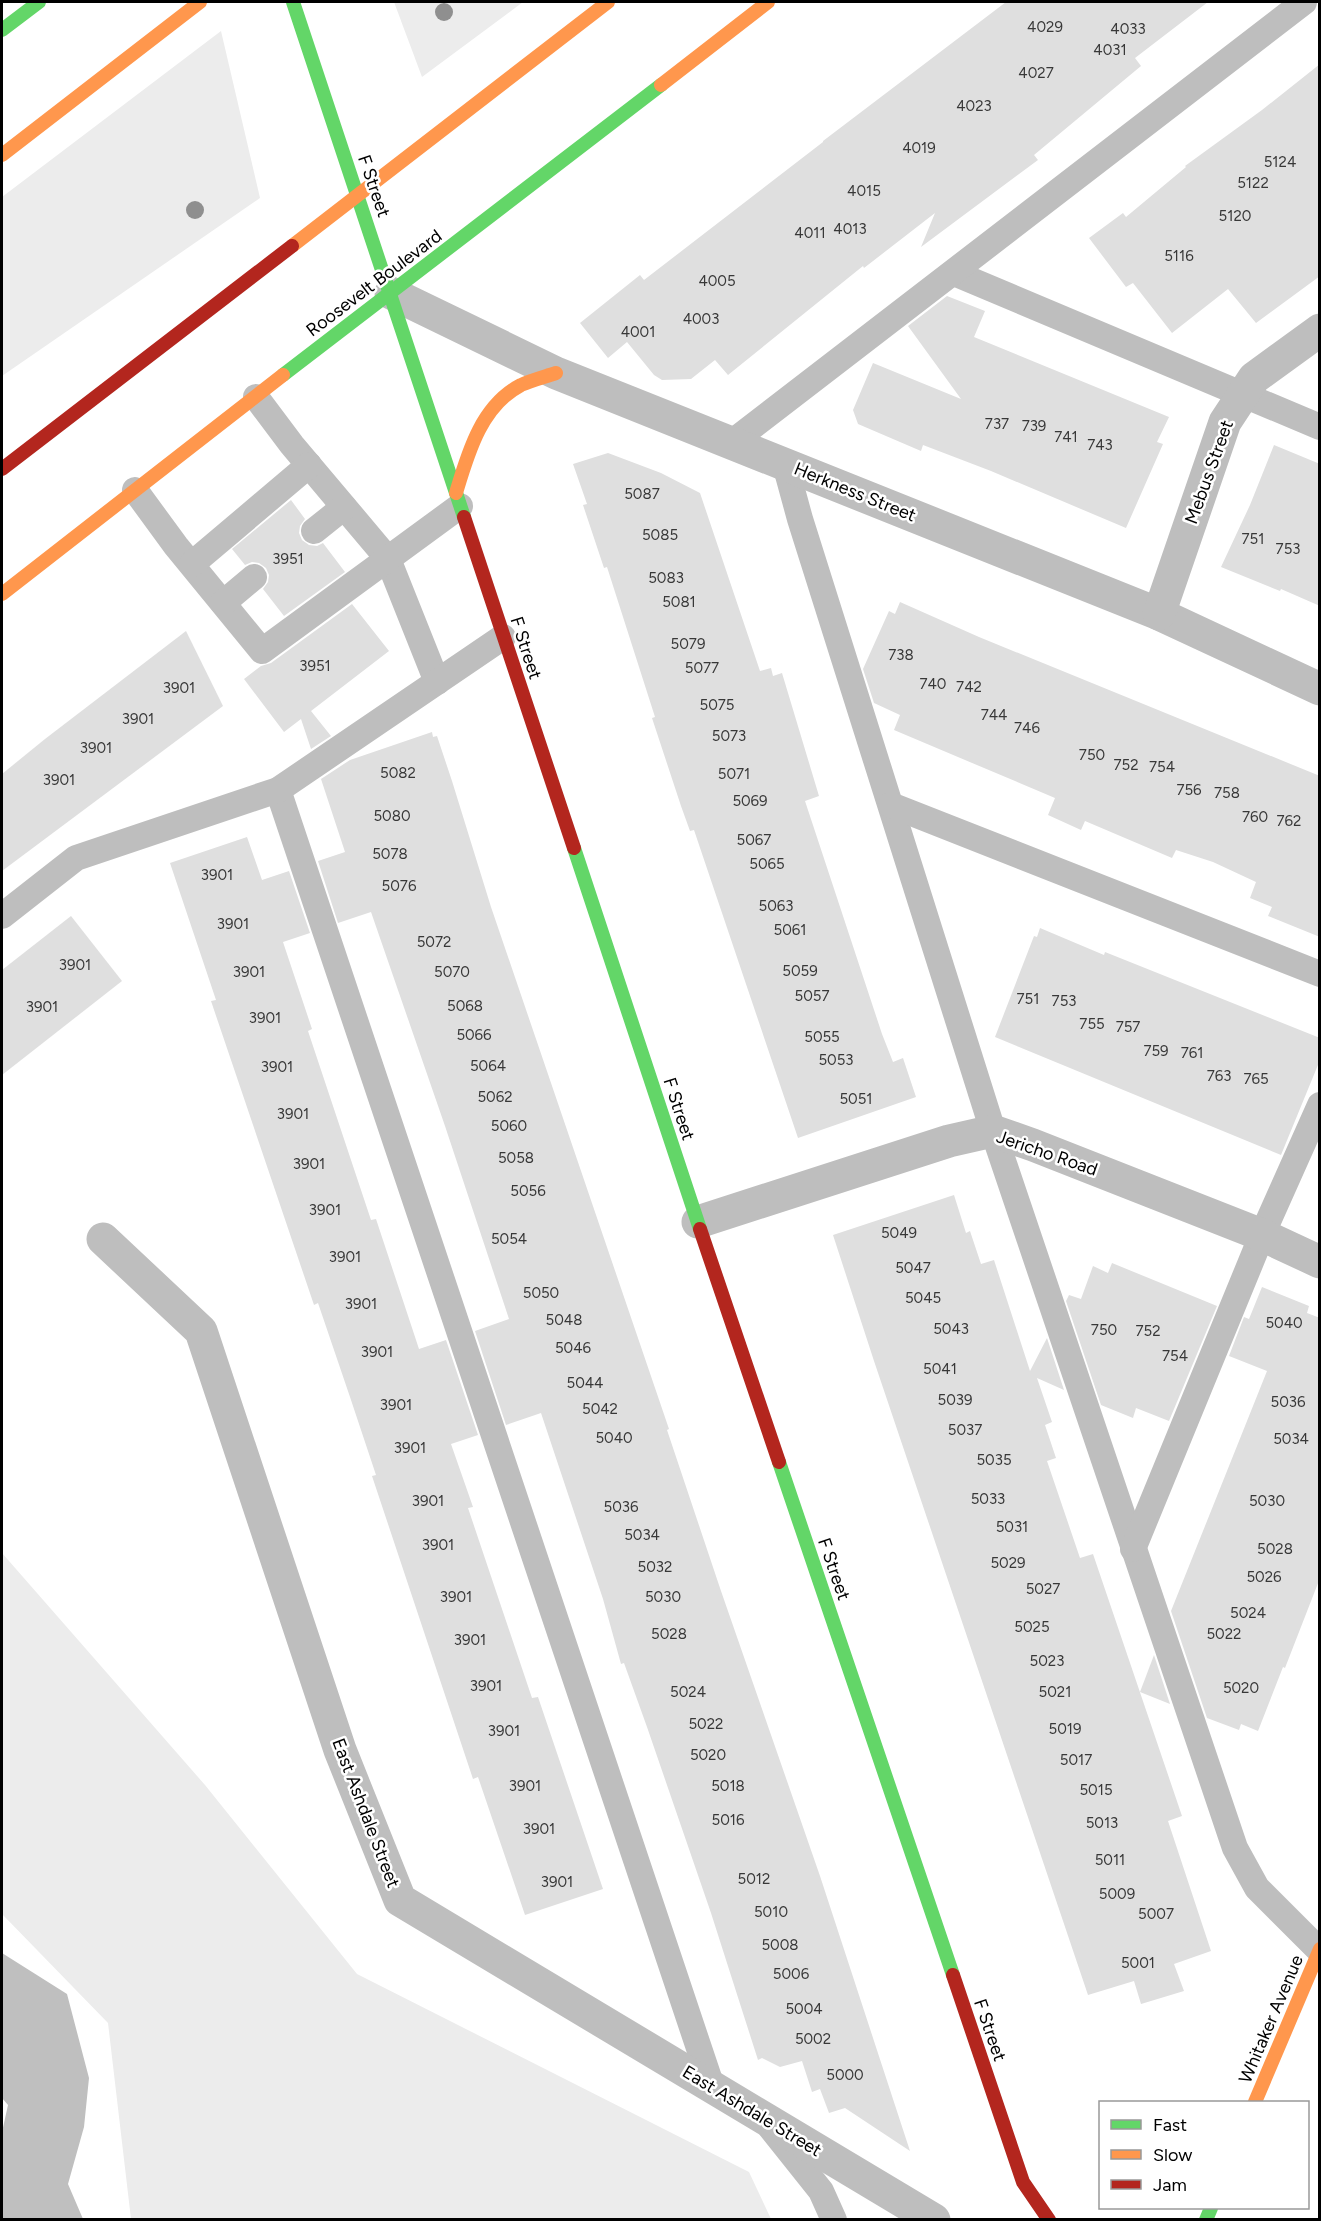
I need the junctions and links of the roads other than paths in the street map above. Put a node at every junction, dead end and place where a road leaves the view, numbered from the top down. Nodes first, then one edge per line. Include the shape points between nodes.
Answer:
1 (39, 2) edge
2 (200, 2) edge
3 (293, 2) edge
4 (608, 2) edge
5 (768, 2) edge
6 (1304, 2) edge
7 (2, 30) edge
8 (2, 155) edge
9 (358, 194) junction
10 (954, 273) junction
11 (391, 293) junction
12 (1320, 330) edge
13 (556, 373) junction
14 (1243, 396) junction
15 (256, 397) junction
16 (1320, 427) edge
17 (731, 443) junction
18 (784, 464) junction
19 (309, 465) junction
20 (2, 469) edge
21 (135, 490) junction
22 (458, 499) junction
23 (344, 507) junction
24 (314, 531) dead end
25 (68, 542) junction
26 (388, 560) junction
27 (192, 564) junction
28 (11, 568) dead end
29 (254, 577) dead end
30 (2, 594) edge
31 (223, 603) junction
32 (1159, 614) junction
33 (503, 637) junction
34 (437, 682) junction
35 (1320, 689) edge
36 (278, 790) junction
37 (891, 805) junction
38 (2, 916) edge
39 (1320, 974) edge
40 (1320, 1105) edge
41 (993, 1131) junction
42 (698, 1222) junction
43 (1262, 1236) junction
44 (103, 1239) dead end
45 (1320, 1262) edge
46 (1133, 1549) junction
47 (1319, 1950) edge
48 (712, 2087) junction
49 (1256, 2101) edge
50 (760, 2115) junction
51 (834, 2220) edge
52 (934, 2220) edge
53 (1049, 2220) edge

1 - 7 main road
2 - 8 main road
3 - 9 main road, F Street
4 - 9 main road
5 - 11 main road, Roosevelt Boulevard
6 - 10 lane
9 - 11 main road, F Street
9 - 20 main road
10 - 14 lane
10 - 17 lane
11 - 13 street, Herkness Street
11 - 15 main road, Roosevelt Boulevard
11 - 22 main road, F Street
12 - 14 street, Mebus Street via 1254,378
13 - 17 street, Herkness Street
13 - 22 main road via 517,387 490,411 471,442
14 - 16 lane
14 - 32 street, Mebus Street via 1225,422
15 - 19 lane
15 - 21 main road, Roosevelt Boulevard
17 - 18 street, Herkness Street
18 - 32 street, Herkness Street
18 - 37 lane
19 - 23 lane
19 - 27 lane
21 - 25 main road, Roosevelt Boulevard
21 - 27 lane
22 - 26 lane
22 - 33 main road, F Street
23 - 24 lane
23 - 26 lane
25 - 28 main road
25 - 30 main road, Roosevelt Boulevard
26 - 31 lane via 262,651
26 - 34 lane
27 - 31 lane
29 - 31 lane
32 - 35 street, Herkness Street
33 - 34 lane
33 - 42 main road, F Street
34 - 36 lane
36 - 38 lane via 76,858
36 - 48 lane
37 - 39 lane
37 - 41 lane
40 - 43 lane
41 - 42 street, Jericho Road via 949,1141
41 - 43 street, Jericho Road
41 - 46 lane
42 - 53 main road, F Street via 1023,2182
43 - 45 street, Jericho Road
43 - 46 lane
44 - 48 street, East Ashdale Street via 201,1331 340,1750 400,1899
46 - 47 lane via 1235,1848 1257,1888
47 - 49 main road, Whitaker Avenue
48 - 50 street, East Ashdale Street
50 - 51 lane via 821,2191
50 - 52 street, East Ashdale Street

